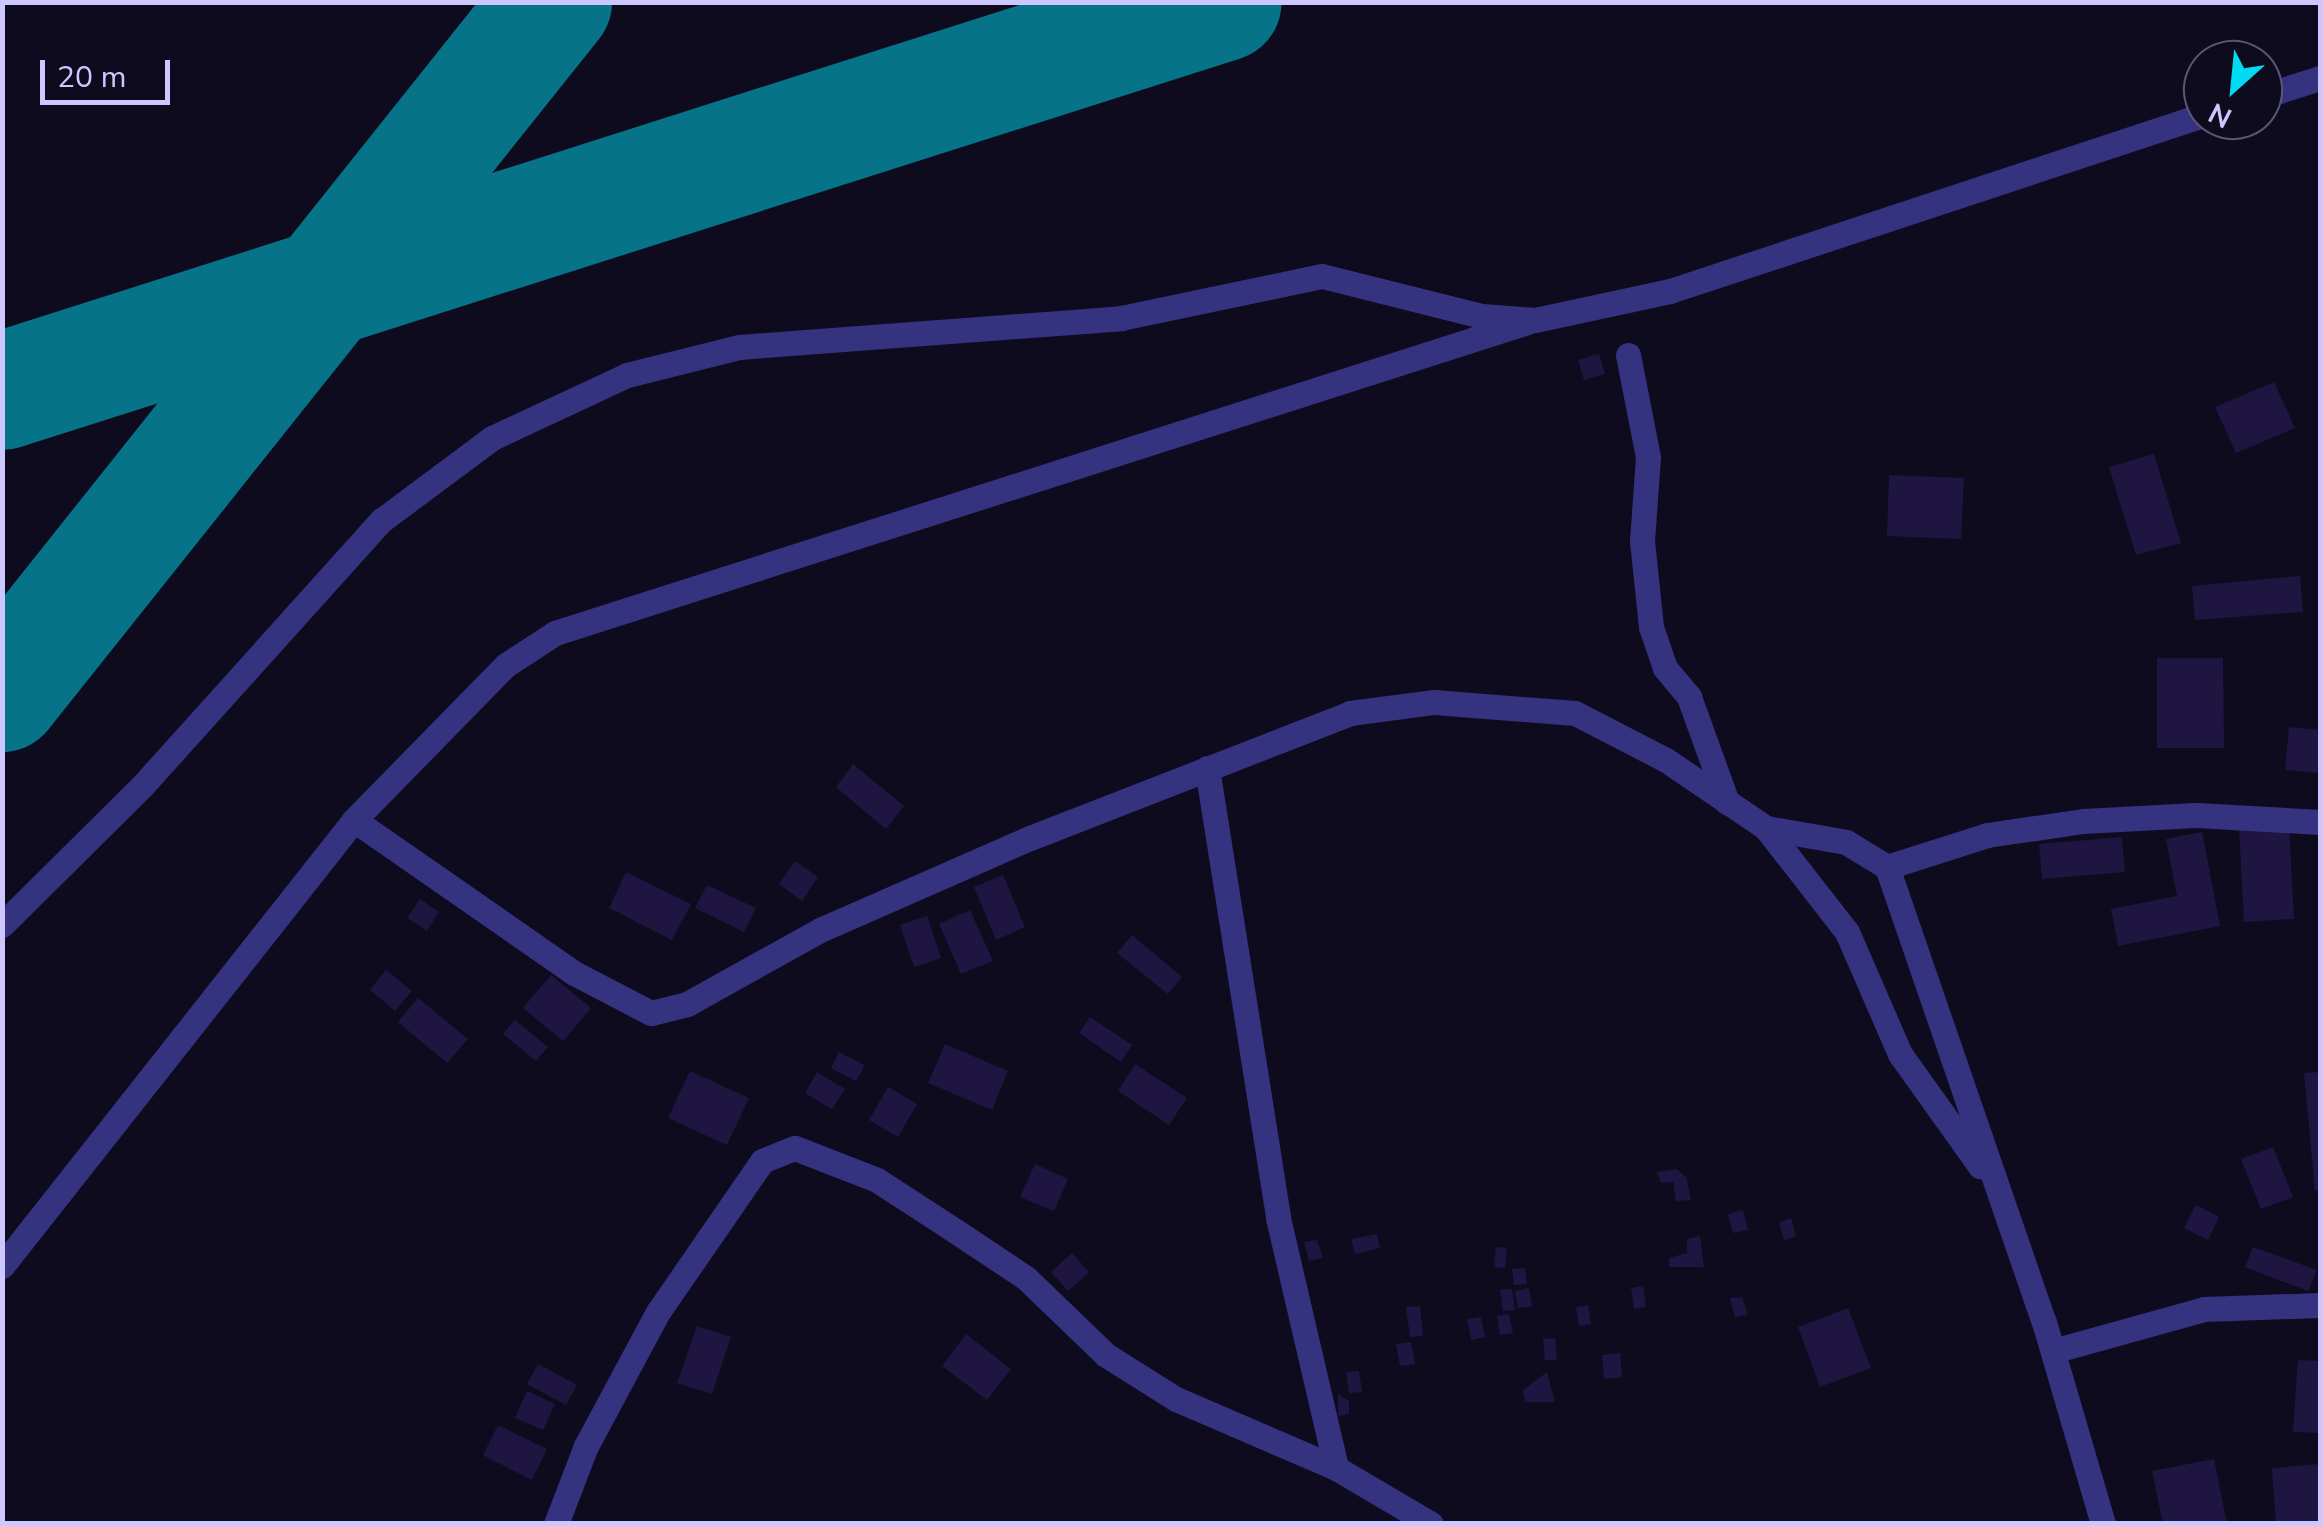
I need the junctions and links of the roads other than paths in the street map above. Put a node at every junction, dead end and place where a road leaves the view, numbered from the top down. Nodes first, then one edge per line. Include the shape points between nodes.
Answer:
1 (2320, 78) edge
2 (2283, 90) edge
3 (2183, 122) edge
4 (1535, 320) junction
5 (1628, 355) dead end
6 (1208, 768) junction
7 (1727, 802) junction
8 (354, 820) junction
9 (2320, 822) edge
10 (1766, 828) junction
11 (1887, 868) junction
12 (2, 925) edge
13 (1994, 1186) junction
14 (2, 1266) edge
15 (2320, 1305) edge
16 (2053, 1350) junction
17 (1336, 1468) junction
18 (556, 1524) edge
19 (1431, 1524) edge
20 (2103, 1524) edge

1 - 2 street
3 - 4 street via 1670,291
4 - 8 street via 1451,353 555,634 506,665
4 - 12 street via 1480,316 1322,276 1121,318 740,347 611,381 492,438 382,520 143,784
5 - 7 street via 1648,457 1642,541 1651,627 1664,668 1689,697
6 - 7 street via 1350,713 1505,703 1574,713
6 - 8 street via 820,930 687,1004 651,1014 574,972
6 - 17 street via 1278,1218
7 - 10 street
8 - 14 street
9 - 11 street via 2196,815 2082,822 1987,835
10 - 11 street via 1846,842
10 - 13 street via 1846,932 1900,1054
11 - 13 street
13 - 16 street
15 - 16 street via 2204,1309
16 - 20 street
17 - 18 street via 1137,1376 1026,1278 877,1180 811,1152 780,1149 762,1161 658,1312 586,1446
17 - 19 street

